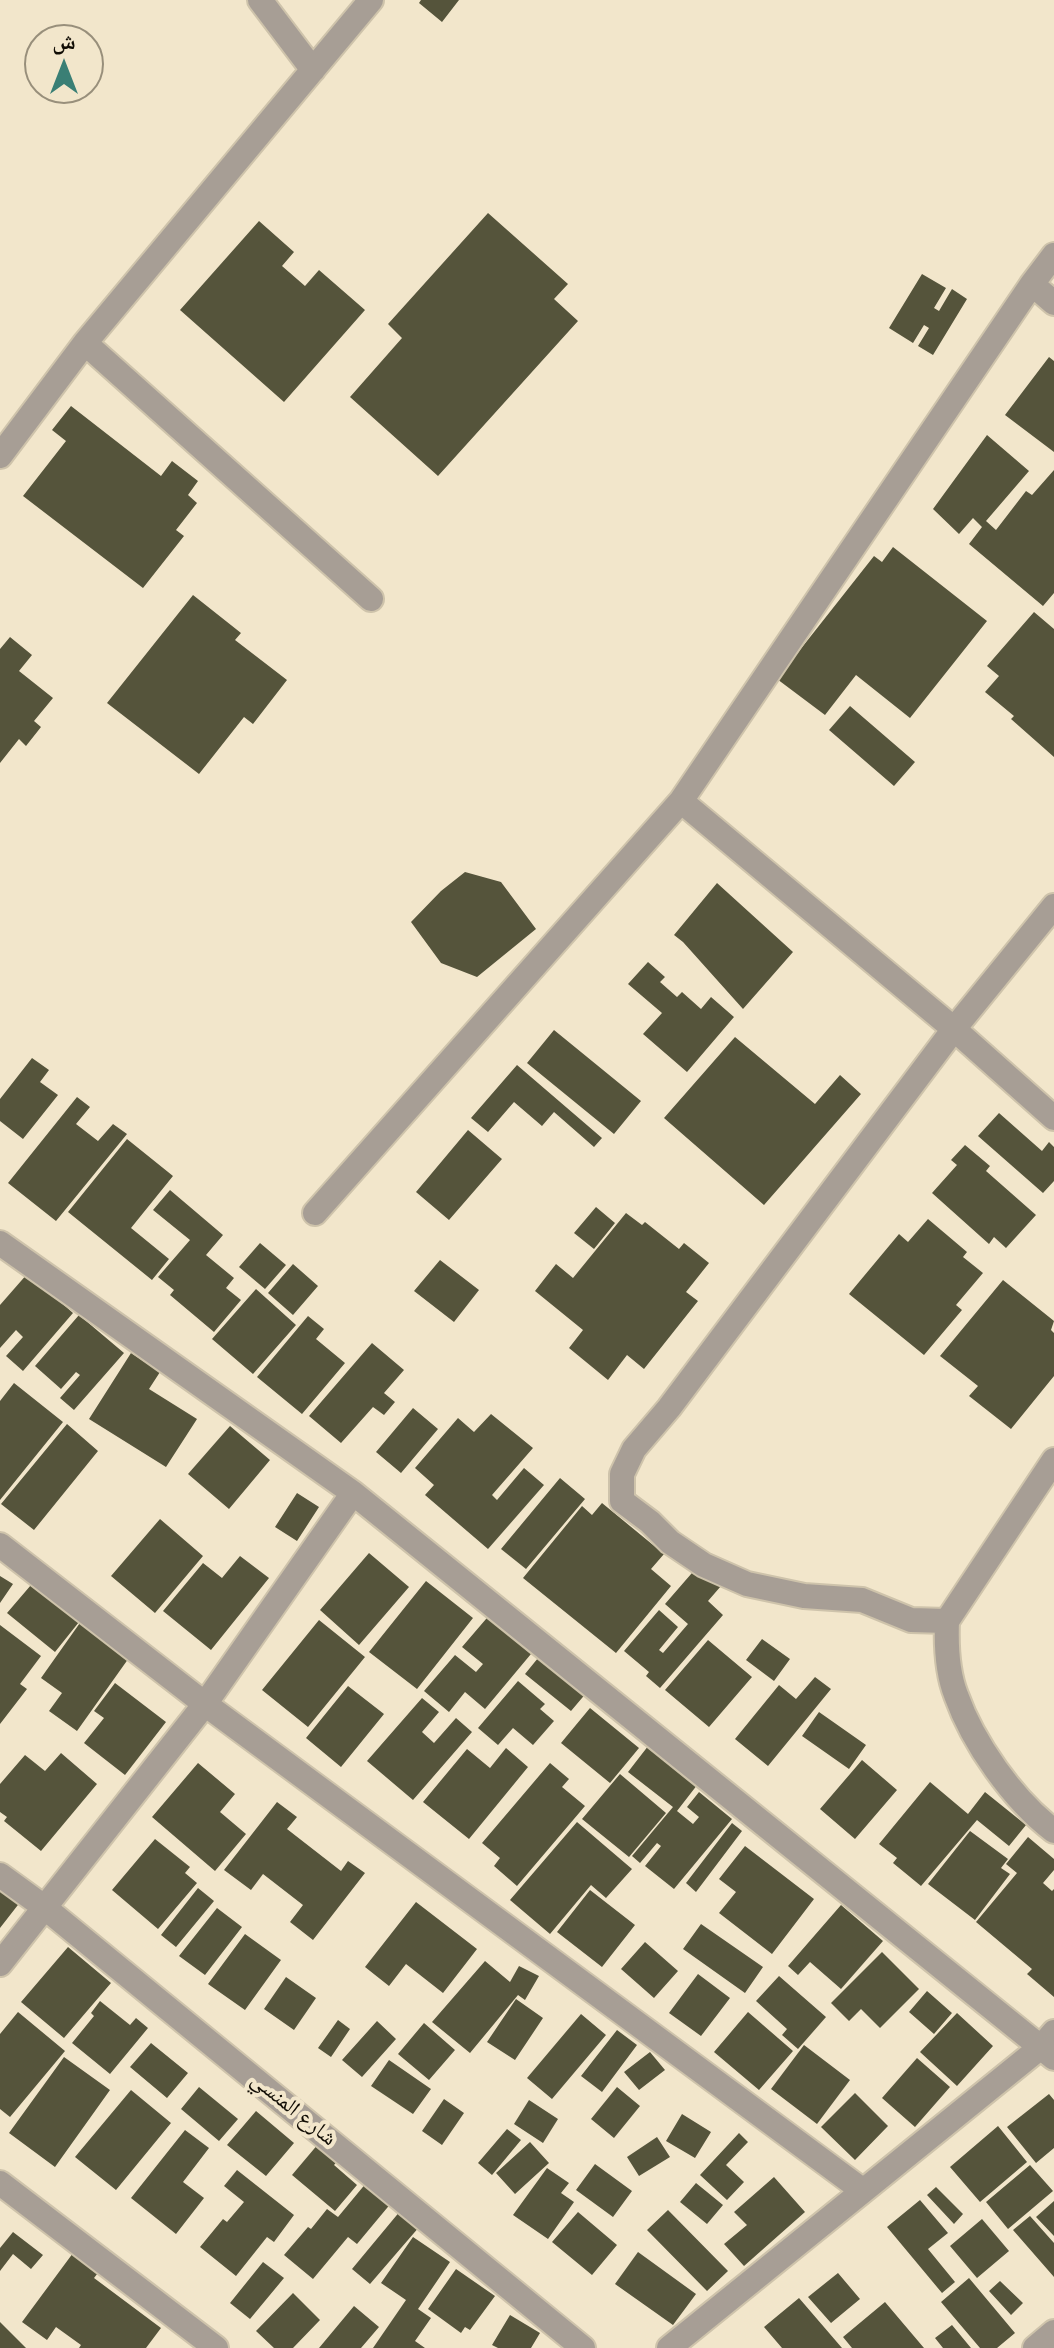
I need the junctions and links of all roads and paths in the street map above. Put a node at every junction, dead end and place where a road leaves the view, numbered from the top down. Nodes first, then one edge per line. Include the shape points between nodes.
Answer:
1 (260, 0) edge
2 (371, 0) edge
3 (313, 70) junction
4 (1054, 255) edge
5 (1032, 284) junction
6 (1054, 303) edge
7 (85, 343) junction
8 (0, 456) edge
9 (371, 599) dead end
10 (681, 801) junction
11 (1054, 906) edge
12 (954, 1029) junction
13 (1054, 1118) edge
14 (315, 1213) dead end
15 (0, 1243) edge
16 (1054, 1460) edge
17 (353, 1493) junction
18 (0, 1545) edge
19 (947, 1621) junction
20 (205, 1704) junction
21 (1054, 1831) edge
22 (0, 1875) edge
23 (44, 1907) junction
24 (0, 1964) edge
25 (1050, 2046) edge
26 (0, 2183) edge
27 (862, 2190) junction
28 (1054, 2332) edge
29 (216, 2348) edge
30 (583, 2348) edge
31 (669, 2348) edge
32 (1035, 2348) edge

1 - 3 street
2 - 3 street
3 - 7 street
4 - 5 street
5 - 6 street
5 - 10 street
7 - 8 street
7 - 9 street
10 - 12 street
10 - 14 street
11 - 12 street
12 - 13 street
12 - 19 street via 634,1449 622,1474 622,1501 704,1565 747,1584 804,1596 862,1600 911,1620
15 - 17 street
16 - 19 street
17 - 20 street
17 - 25 street
18 - 20 street
19 - 21 street via 946,1651 955,1694 973,1732 1003,1779
20 - 23 street
20 - 27 street
22 - 23 street, شارع المنسي
23 - 24 street
23 - 30 street, شارع المنسي
25 - 27 street
26 - 29 street
27 - 31 street
28 - 32 street

